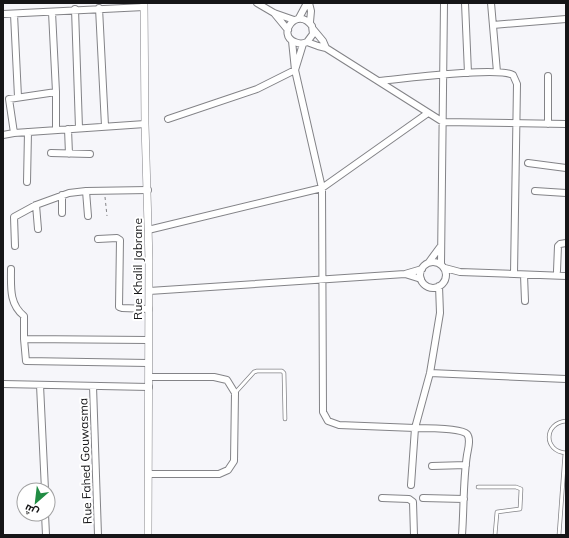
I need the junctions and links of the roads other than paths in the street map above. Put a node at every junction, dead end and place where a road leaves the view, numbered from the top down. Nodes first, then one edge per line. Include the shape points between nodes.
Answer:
1 (258, 3) edge
2 (308, 3) edge
3 (444, 3) edge
4 (465, 3) edge
5 (491, 3) edge
6 (144, 5) edge
7 (98, 8) junction
8 (75, 9) junction
9 (52, 12) junction
10 (274, 13) junction
11 (3, 14) edge
12 (14, 14) junction
13 (296, 19) junction
14 (566, 19) edge
15 (310, 22) junction
16 (493, 25) junction
17 (313, 29) junction
18 (288, 30) junction
19 (292, 41) junction
20 (305, 43) junction
21 (326, 48) junction
22 (295, 70) junction
23 (497, 72) junction
24 (468, 73) junction
25 (443, 75) junction
26 (548, 76) dead end
27 (379, 81) junction
28 (56, 92) junction
29 (18, 97) junction
30 (428, 113) junction
31 (168, 119) dead end
32 (443, 122) junction
33 (517, 122) junction
34 (145, 124) junction
35 (548, 124) junction
36 (566, 124) edge
37 (105, 126) junction
38 (79, 128) junction
39 (68, 129) junction
40 (56, 130) junction
41 (28, 132) junction
42 (14, 133) junction
43 (3, 135) edge
44 (51, 153) dead end
45 (69, 154) junction
46 (90, 154) dead end
47 (528, 163) dead end
48 (566, 168) edge
49 (27, 182) dead end
50 (322, 188) junction
51 (148, 190) junction
52 (86, 191) junction
53 (535, 191) dead end
54 (566, 193) edge
55 (62, 195) junction
56 (36, 205) junction
57 (62, 213) dead end
58 (88, 216) dead end
59 (38, 229) dead end
60 (148, 230) junction
61 (98, 239) dead end
62 (566, 243) edge
63 (15, 246) dead end
64 (440, 247) junction
65 (429, 262) junction
66 (443, 266) junction
67 (11, 269) dead end
68 (422, 269) junction
69 (557, 271) dead end
70 (460, 272) junction
71 (405, 274) junction
72 (514, 274) junction
73 (524, 275) junction
74 (446, 276) junction
75 (566, 276) edge
76 (322, 279) junction
77 (421, 279) junction
78 (440, 286) junction
79 (432, 287) junction
80 (149, 291) junction
81 (439, 297) junction
82 (525, 301) dead end
83 (149, 309) junction
84 (24, 339) junction
85 (148, 340) junction
86 (148, 363) junction
87 (430, 373) junction
88 (149, 378) junction
89 (566, 379) edge
90 (3, 384) edge
91 (40, 385) junction
92 (93, 386) junction
93 (149, 387) junction
94 (235, 392) junction
95 (285, 419) dead end
96 (566, 421) edge
97 (415, 428) junction
98 (566, 453) edge
99 (466, 465) junction
100 (432, 466) dead end
101 (148, 474) junction
102 (45, 482) edge
103 (411, 485) dead end
104 (478, 487) dead end
105 (382, 498) dead end
106 (423, 498) dead end
107 (464, 500) junction
108 (45, 522) edge
109 (46, 535) edge
110 (98, 535) edge
111 (148, 535) edge
112 (414, 535) edge
113 (462, 535) edge
114 (495, 535) edge
115 (559, 535) edge

1 - 10 street
2 - 13 street
2 - 15 street via 311,11
3 - 25 street
4 - 24 street
5 - 16 street
6 - 7 street
6 - 34 street, Rue Khalil Jabrane
7 - 8 street
7 - 37 street
8 - 9 street
8 - 38 street
9 - 12 street
9 - 28 street
10 - 13 street
10 - 18 street
11 - 12 street
12 - 29 street
13 - 15 street
13 - 18 street via 289,25
14 - 16 street
15 - 17 street
16 - 23 street
17 - 20 street via 313,34
17 - 21 street
18 - 19 street
19 - 20 street
19 - 22 street
20 - 21 street
20 - 22 street
21 - 27 street
22 - 31 street via 257,89
22 - 50 street
23 - 24 street
23 - 33 street via 509,73 516,80
24 - 25 street
25 - 27 street
25 - 32 street
26 - 35 street
27 - 30 street
28 - 29 street
28 - 40 street
29 - 42 street via 9,100
30 - 32 street
30 - 50 street
32 - 33 street
32 - 64 street
33 - 35 street
33 - 72 street
34 - 37 street
34 - 51 street, Rue Khalil Jabrane
35 - 36 street
37 - 38 street
38 - 39 street
39 - 40 street
39 - 45 street
40 - 41 street
41 - 42 street
41 - 49 street
42 - 43 street
44 - 45 street
45 - 46 street
47 - 48 street
50 - 60 street
50 - 76 street
51 - 52 street
51 - 60 street, Rue Khalil Jabrane
52 - 55 street
52 - 58 street
53 - 54 street
55 - 56 street
55 - 57 street
56 - 59 street
56 - 63 street via 14,217
60 - 80 street, Rue Khalil Jabrane
61 - 83 street via 120,240 119,306
62 - 69 street via 558,246
64 - 65 street
64 - 66 street
65 - 66 street
65 - 68 street
66 - 70 street
66 - 74 street
67 - 84 street via 14,306 24,316
68 - 71 street
68 - 77 street
70 - 72 street
70 - 74 street
71 - 76 street
71 - 77 street
72 - 73 street
73 - 75 street
73 - 82 street
74 - 78 street
76 - 80 street
76 - 97 street via 324,412 328,421 340,425
77 - 79 street
78 - 79 street
78 - 81 street
79 - 81 street
80 - 83 street, Rue Khalil Jabrane
81 - 87 street via 440,313
83 - 85 street, Rue Khalil Jabrane
84 - 85 street
84 - 86 street via 26,361
85 - 86 street, Rue Khalil Jabrane
86 - 88 street, Rue Khalil Jabrane
87 - 89 street
87 - 97 street
88 - 93 street, Rue Khalil Jabrane
88 - 94 street via 214,377 226,380
90 - 91 street
91 - 92 street
91 - 102 street
92 - 93 street
92 - 110 street, Rue Fahed Gouwasma
93 - 101 street, Rue Khalil Jabrane
94 - 95 lane via 254,372 282,371
94 - 101 street via 234,461 228,470 219,474
96 - 98 lane via 554,426 549,437 554,449
97 - 99 street via 447,429 466,434 469,440
97 - 103 street
98 - 115 lane
99 - 100 street
99 - 107 street
101 - 111 street, Rue Khalil Jabrane
104 - 114 lane via 521,489 520,509 497,512
105 - 112 street via 409,499 413,502
106 - 107 street
107 - 113 street
108 - 109 street

